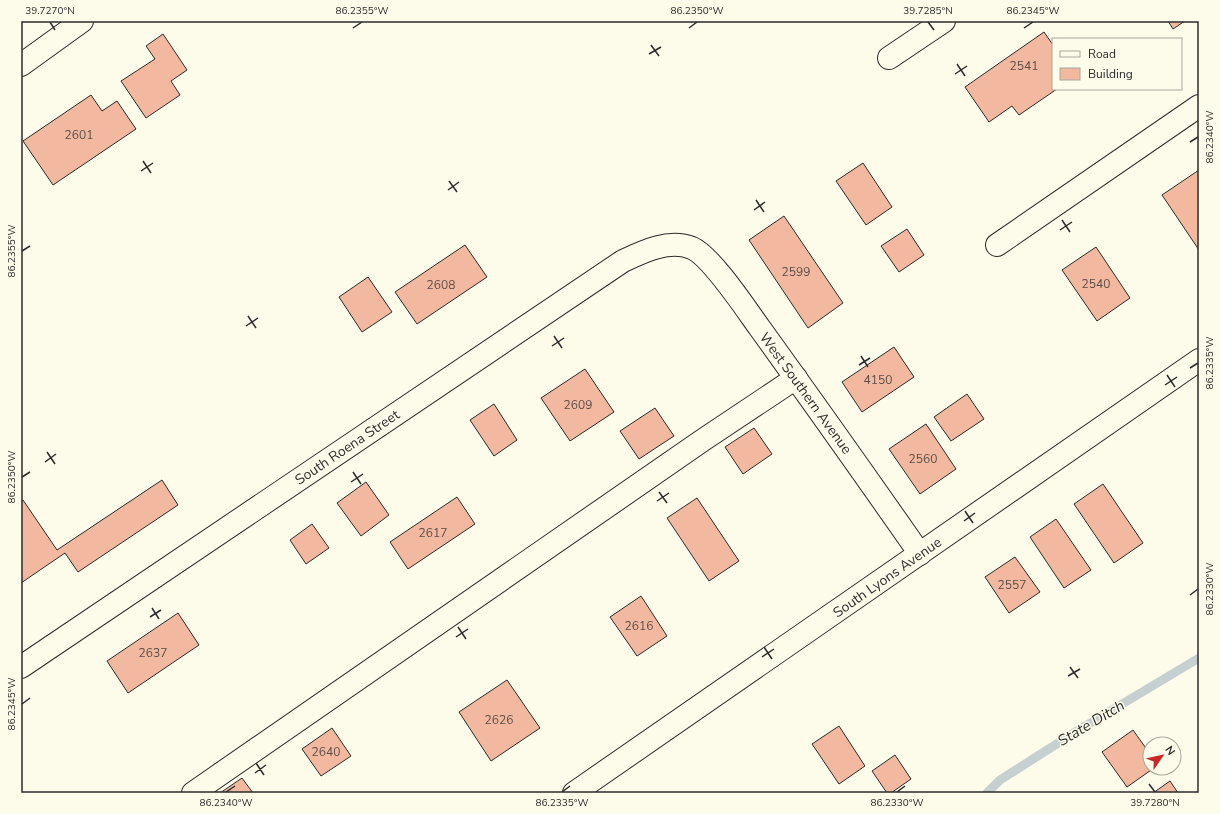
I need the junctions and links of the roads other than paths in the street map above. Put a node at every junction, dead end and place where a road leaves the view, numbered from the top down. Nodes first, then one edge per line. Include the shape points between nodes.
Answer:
1 (82, 21) edge
2 (944, 21) edge
3 (889, 58) dead end
4 (21, 64) edge
5 (1199, 106) edge
6 (681, 245) joint
7 (997, 245) dead end
8 (1199, 360) edge
9 (796, 378) junction
10 (920, 554) junction
11 (21, 667) edge
12 (193, 793) edge
13 (574, 793) edge

1 - 4 street
2 - 3 street
5 - 7 street
6 - 9 street, West Southern Avenue via 694,249 710,263
6 - 11 street, South Roena Street via 654,248 623,261
8 - 10 street, South Lyons Avenue
9 - 10 street, West Southern Avenue
9 - 12 street
10 - 13 street, South Lyons Avenue

